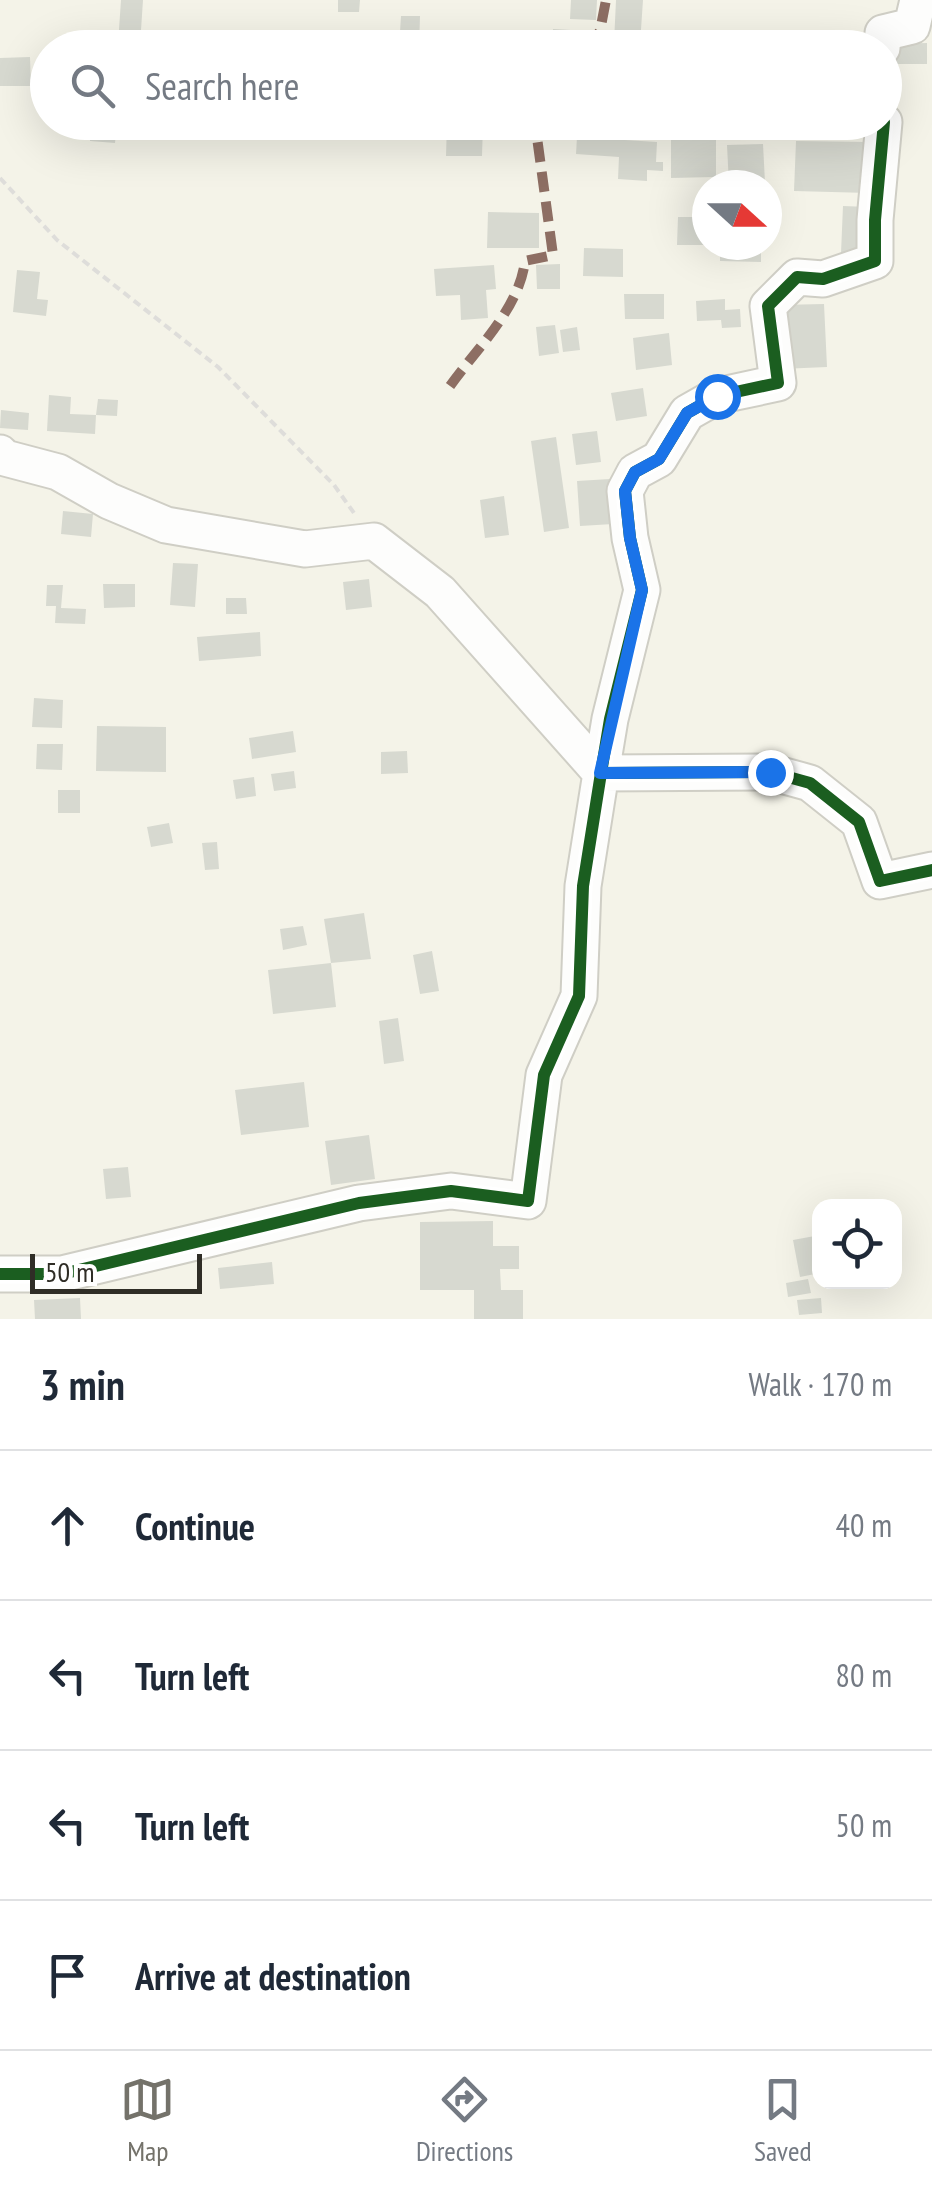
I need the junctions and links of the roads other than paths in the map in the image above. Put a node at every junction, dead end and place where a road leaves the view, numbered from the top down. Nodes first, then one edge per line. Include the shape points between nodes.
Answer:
1 (918, 0) edge
2 (895, 30) edge
3 (882, 140) edge
4 (0, 453) edge
5 (600, 773) junction
6 (932, 870) edge
7 (0, 1274) edge

1 - 2 street via 912,26
3 - 5 street via 875,262 823,278 797,277 768,306 778,383 717,396 687,413 659,459 635,472 625,491 642,590
4 - 5 street via 58,472 166,525 304,549 374,541 440,592
5 - 6 street via 770,772 810,783 860,822 880,881
5 - 7 street via 583,886 578,996 544,1076 528,1201 452,1191 359,1203 62,1274

